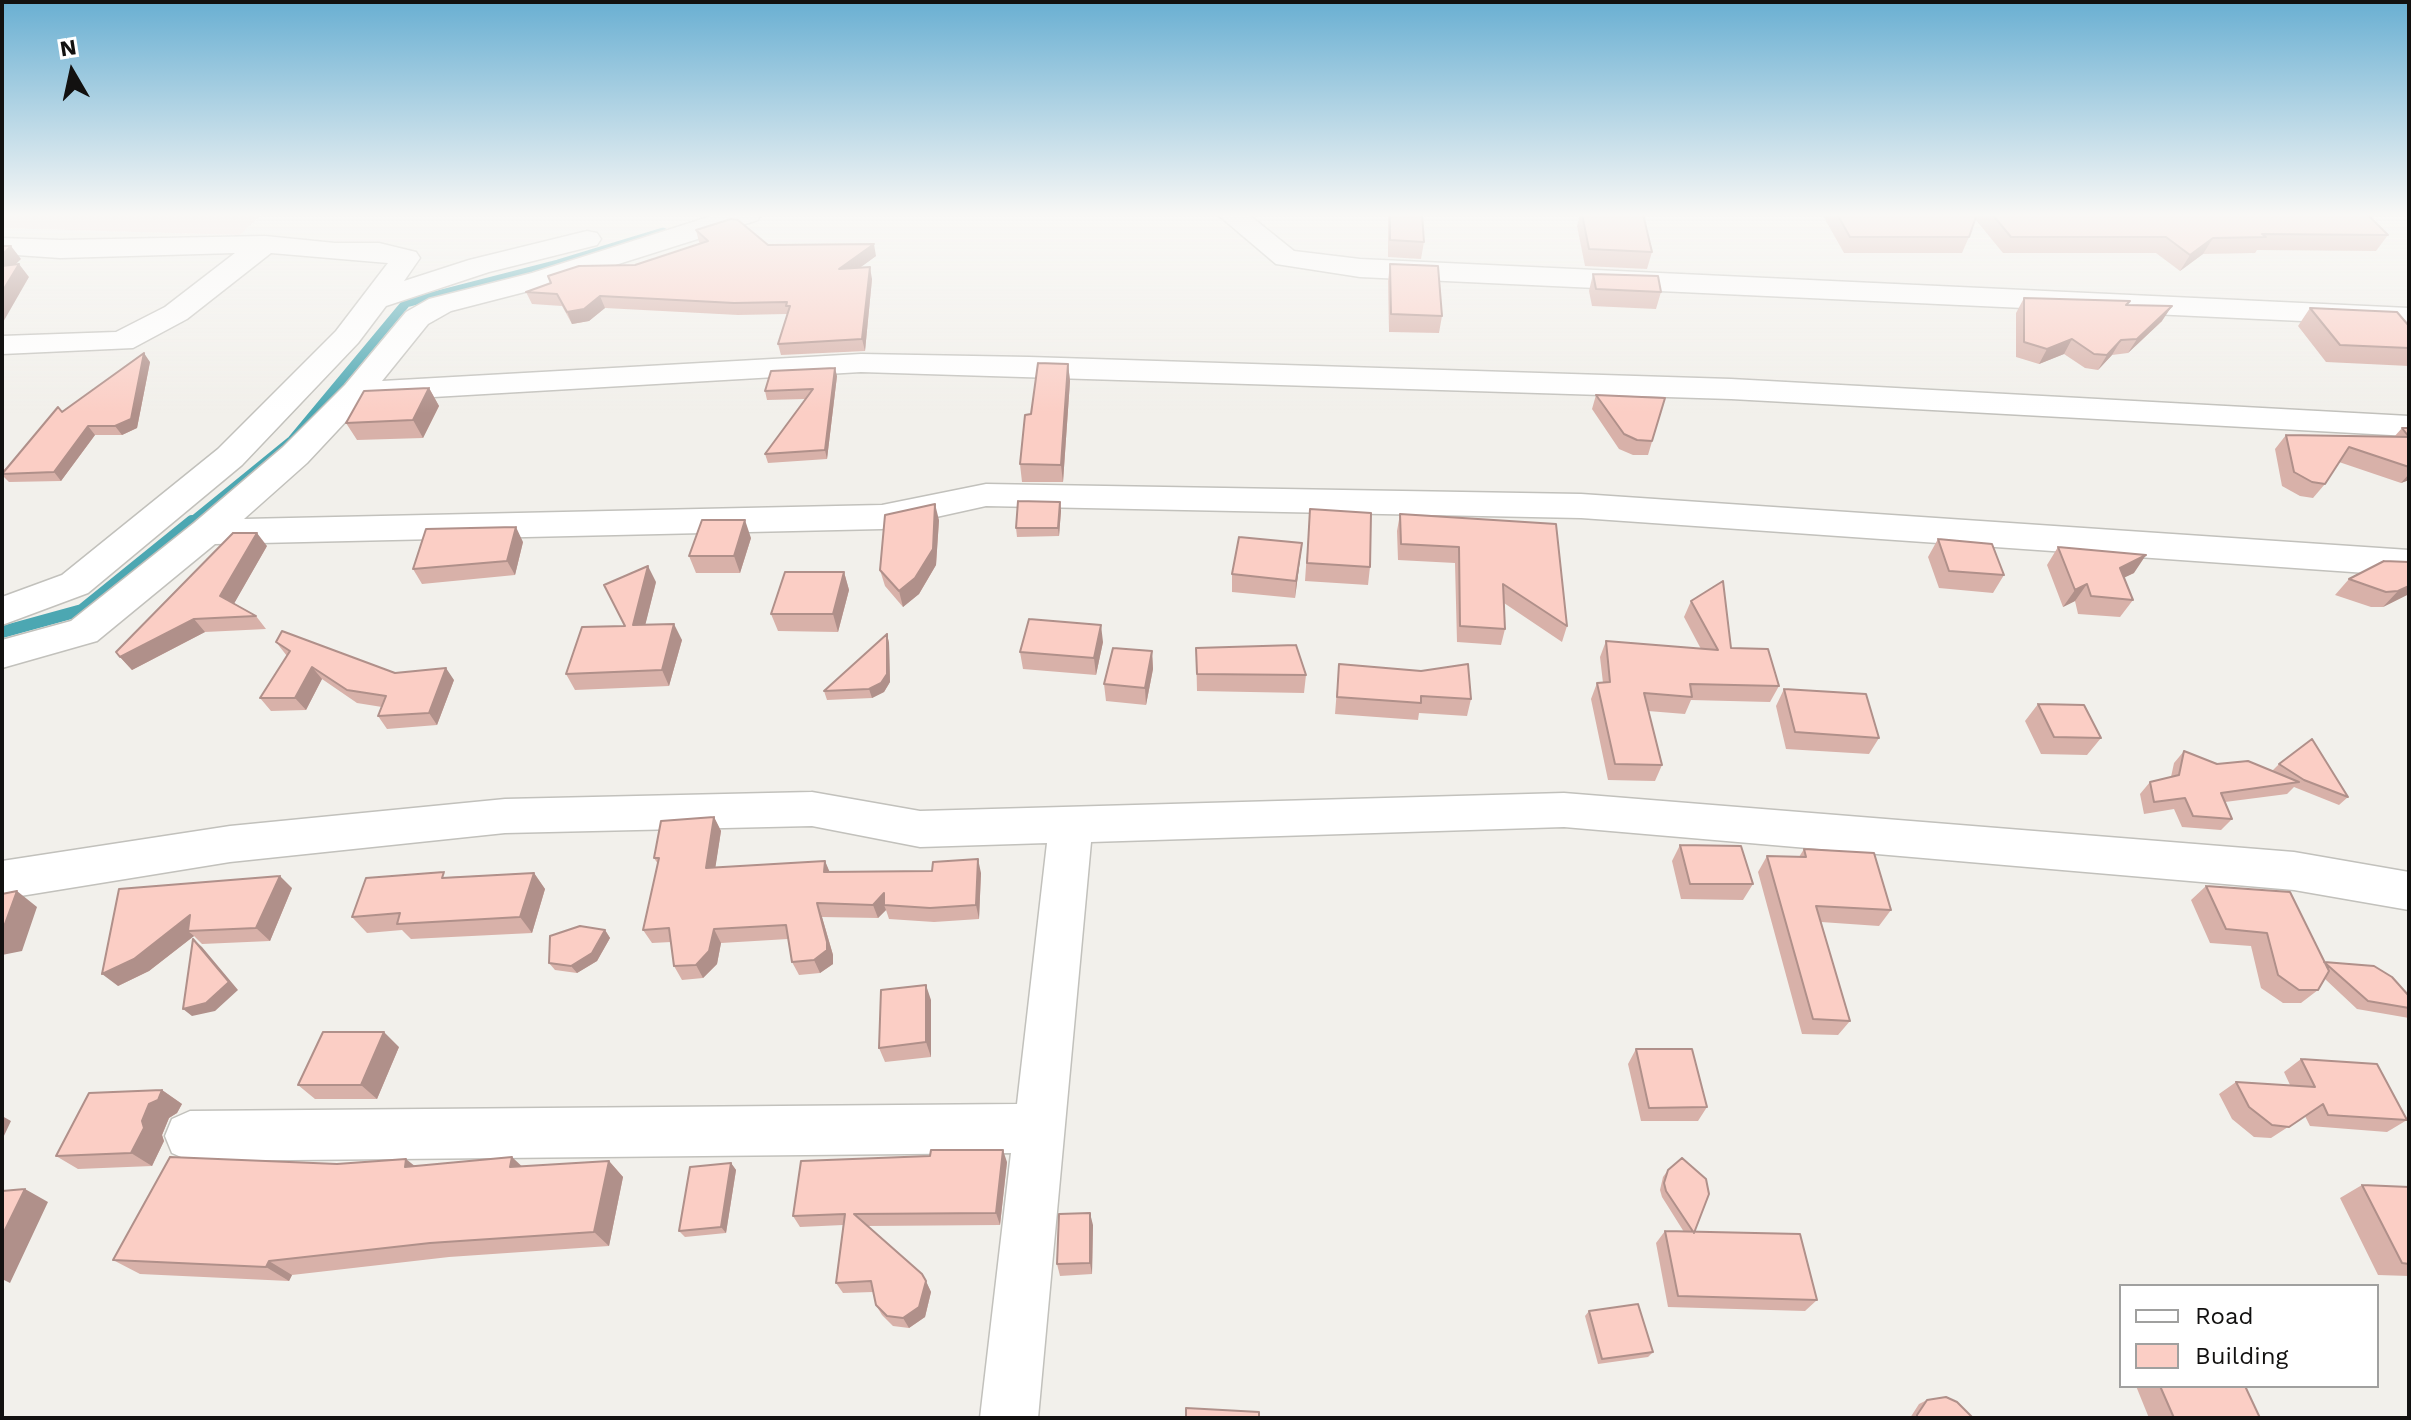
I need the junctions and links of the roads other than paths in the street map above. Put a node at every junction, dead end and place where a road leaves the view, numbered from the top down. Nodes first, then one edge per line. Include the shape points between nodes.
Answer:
1 (218, 280) edge
2 (390, 280) edge
3 (436, 280) edge
4 (537, 280) edge
5 (1623, 280) edge
6 (376, 300) junction
7 (2409, 317) edge
8 (2, 345) edge
9 (356, 392) junction
10 (2409, 426) edge
11 (207, 532) junction
12 (2409, 563) edge
13 (2, 612) edge
14 (2, 654) edge
15 (1071, 824) junction
16 (2, 880) edge
17 (2409, 891) edge
18 (1038, 1128) junction
19 (190, 1136) dead end
20 (1009, 1418) edge

1 - 8 street via 176,313 122,341
2 - 6 street
3 - 6 street
4 - 9 street via 440,305 417,318
5 - 7 street
6 - 13 street via 230,457 75,584
9 - 10 street via 861,363 1731,389
9 - 11 street via 295,455
11 - 12 street via 882,517 1002,495 1581,506
11 - 14 street via 84,631
15 - 16 street via 920,829 812,809 505,816 230,844
15 - 17 street via 1564,810 2294,871
15 - 18 street
18 - 19 street
18 - 20 street

